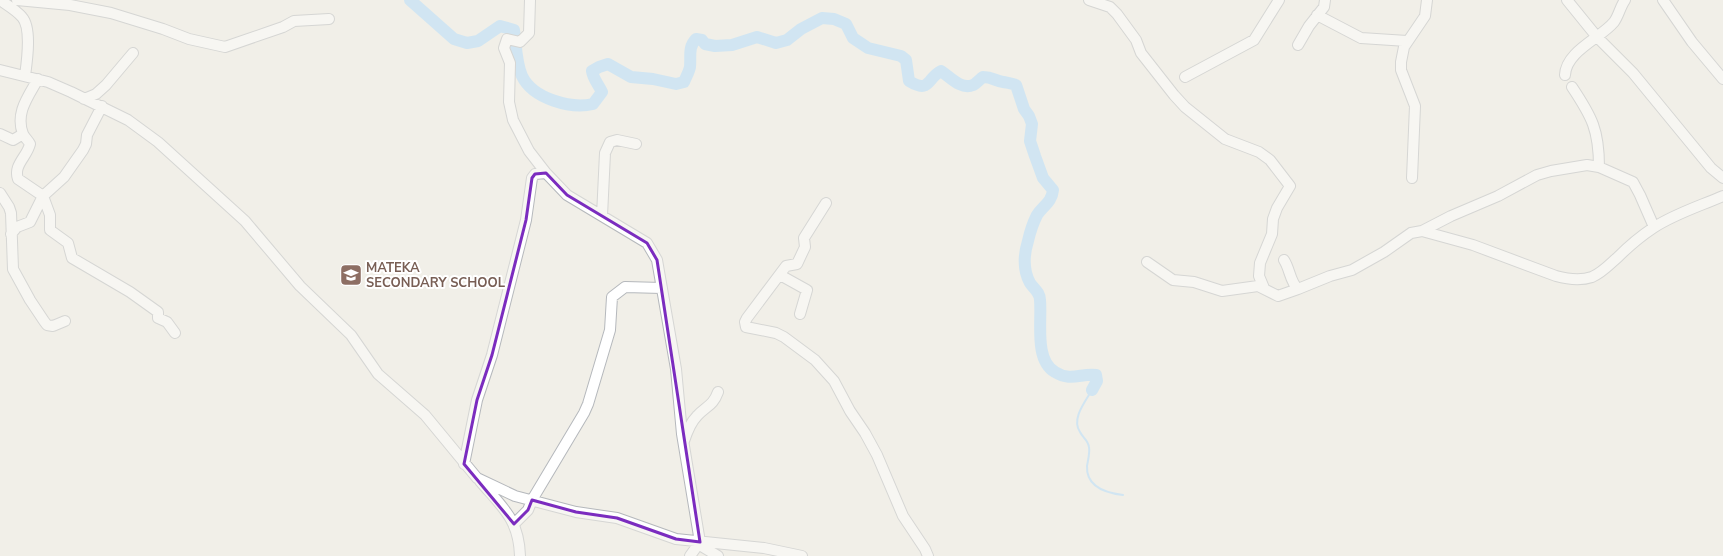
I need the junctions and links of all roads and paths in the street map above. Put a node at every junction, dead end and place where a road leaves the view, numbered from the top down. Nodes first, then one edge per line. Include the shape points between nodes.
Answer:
1 (0, 0) edge
2 (17, 0) edge
3 (530, 0) edge
4 (1089, 0) edge
5 (1279, 0) edge
6 (1326, 0) edge
7 (1427, 0) edge
8 (1566, 0) edge
9 (1625, 0) edge
10 (1664, 0) edge
11 (1317, 15) junction
12 (329, 19) dead end
13 (1597, 37) junction
14 (1408, 41) junction
15 (1298, 45) dead end
16 (133, 53) dead end
17 (0, 70) edge
18 (1566, 75) dead end
19 (25, 76) junction
20 (1185, 77) dead end
21 (38, 79) junction
22 (1723, 79) edge
23 (1572, 87) dead end
24 (84, 99) junction
25 (102, 106) junction
26 (0, 134) edge
27 (23, 134) junction
28 (636, 144) dead end
29 (1599, 166) junction
30 (546, 173) junction
31 (1412, 178) dead end
32 (1723, 178) edge
33 (0, 193) edge
34 (43, 196) junction
35 (1723, 196) edge
36 (826, 203) dead end
37 (602, 216) junction
38 (1654, 227) junction
39 (1422, 231) junction
40 (11, 234) junction
41 (1284, 260) dead end
42 (1147, 262) dead end
43 (780, 275) junction
44 (662, 288) junction
45 (1264, 288) junction
46 (1298, 289) junction
47 (800, 314) dead end
48 (65, 321) dead end
49 (174, 333) dead end
50 (718, 392) dead end
51 (684, 443) junction
52 (464, 464) junction
53 (477, 478) junction
54 (532, 500) junction
55 (514, 524) junction
56 (699, 543) junction
57 (520, 556) edge
58 (690, 556) edge
59 (718, 556) edge
60 (802, 556) edge
61 (928, 556) edge

1 - 19 street via 19,14 25,22 28,47
2 - 12 street via 70,5 111,14 189,39 225,47 294,21
3 - 30 street via 529,33 520,42 507,39 504,48 510,63 509,102 513,120 529,151
4 - 45 street via 1110,7 1117,14 1136,40 1141,53 1185,107 1225,139 1259,152 1270,160 1290,186 1277,208 1272,234 1260,263 1259,276
5 - 20 street via 1254,40
6 - 11 street
7 - 14 street via 1425,16
8 - 13 street
9 - 13 street via 1614,22
10 - 22 street via 1692,42
11 - 14 street via 1361,38
11 - 15 street
13 - 18 street via 1578,52 1567,66
13 - 32 street via 1633,73 1711,168
14 - 31 street via 1404,47 1401,70 1415,106
16 - 24 street via 106,85 96,94
17 - 19 street
19 - 21 street
21 - 24 street
21 - 27 street via 22,108
23 - 29 street via 1594,126 1599,145
24 - 25 street
25 - 34 street via 87,135 83,150 64,177
25 - 52 street via 149,134 231,207 300,286 351,335 378,374 425,415
26 - 27 street via 14,140
27 - 34 street via 30,144 18,166 17,175 21,182
28 - 37 street via 617,140 608,144 605,153
29 - 38 street via 1632,182
29 - 39 street via 1568,167 1537,175
30 - 37 street via 567,195
30 - 52 street via 535,174 532,178 526,220 492,355 477,400
33 - 40 street via 9,207
34 - 40 street via 30,222 17,227
34 - 49 street via 50,215 50,230 68,243 72,258 130,292 158,312 158,318 167,322
35 - 38 street
36 - 43 street via 804,238 806,247 797,264 788,265
37 - 44 street via 648,243 657,260
38 - 39 street via 1602,272 1591,277 1567,279 1473,245
39 - 46 street via 1412,233 1352,270
40 - 48 street via 13,269 30,300 47,325 53,326
41 - 46 street via 1292,282
42 - 45 street via 1173,280 1194,282 1216,290 1253,286
43 - 47 street via 807,290
43 - 61 street via 747,318 746,327 784,337 815,360 834,381 865,433 904,516
44 - 51 street via 676,368
44 - 54 street via 625,286 612,297 610,330 587,406
45 - 46 street via 1278,296
50 - 51 street via 712,404 691,423
51 - 56 street
52 - 53 street
53 - 54 street via 515,496
53 - 55 street
54 - 55 street via 528,510
54 - 56 street via 576,512 617,518 676,539
55 - 57 street via 519,539
56 - 58 street
56 - 59 street
56 - 60 street via 764,548

